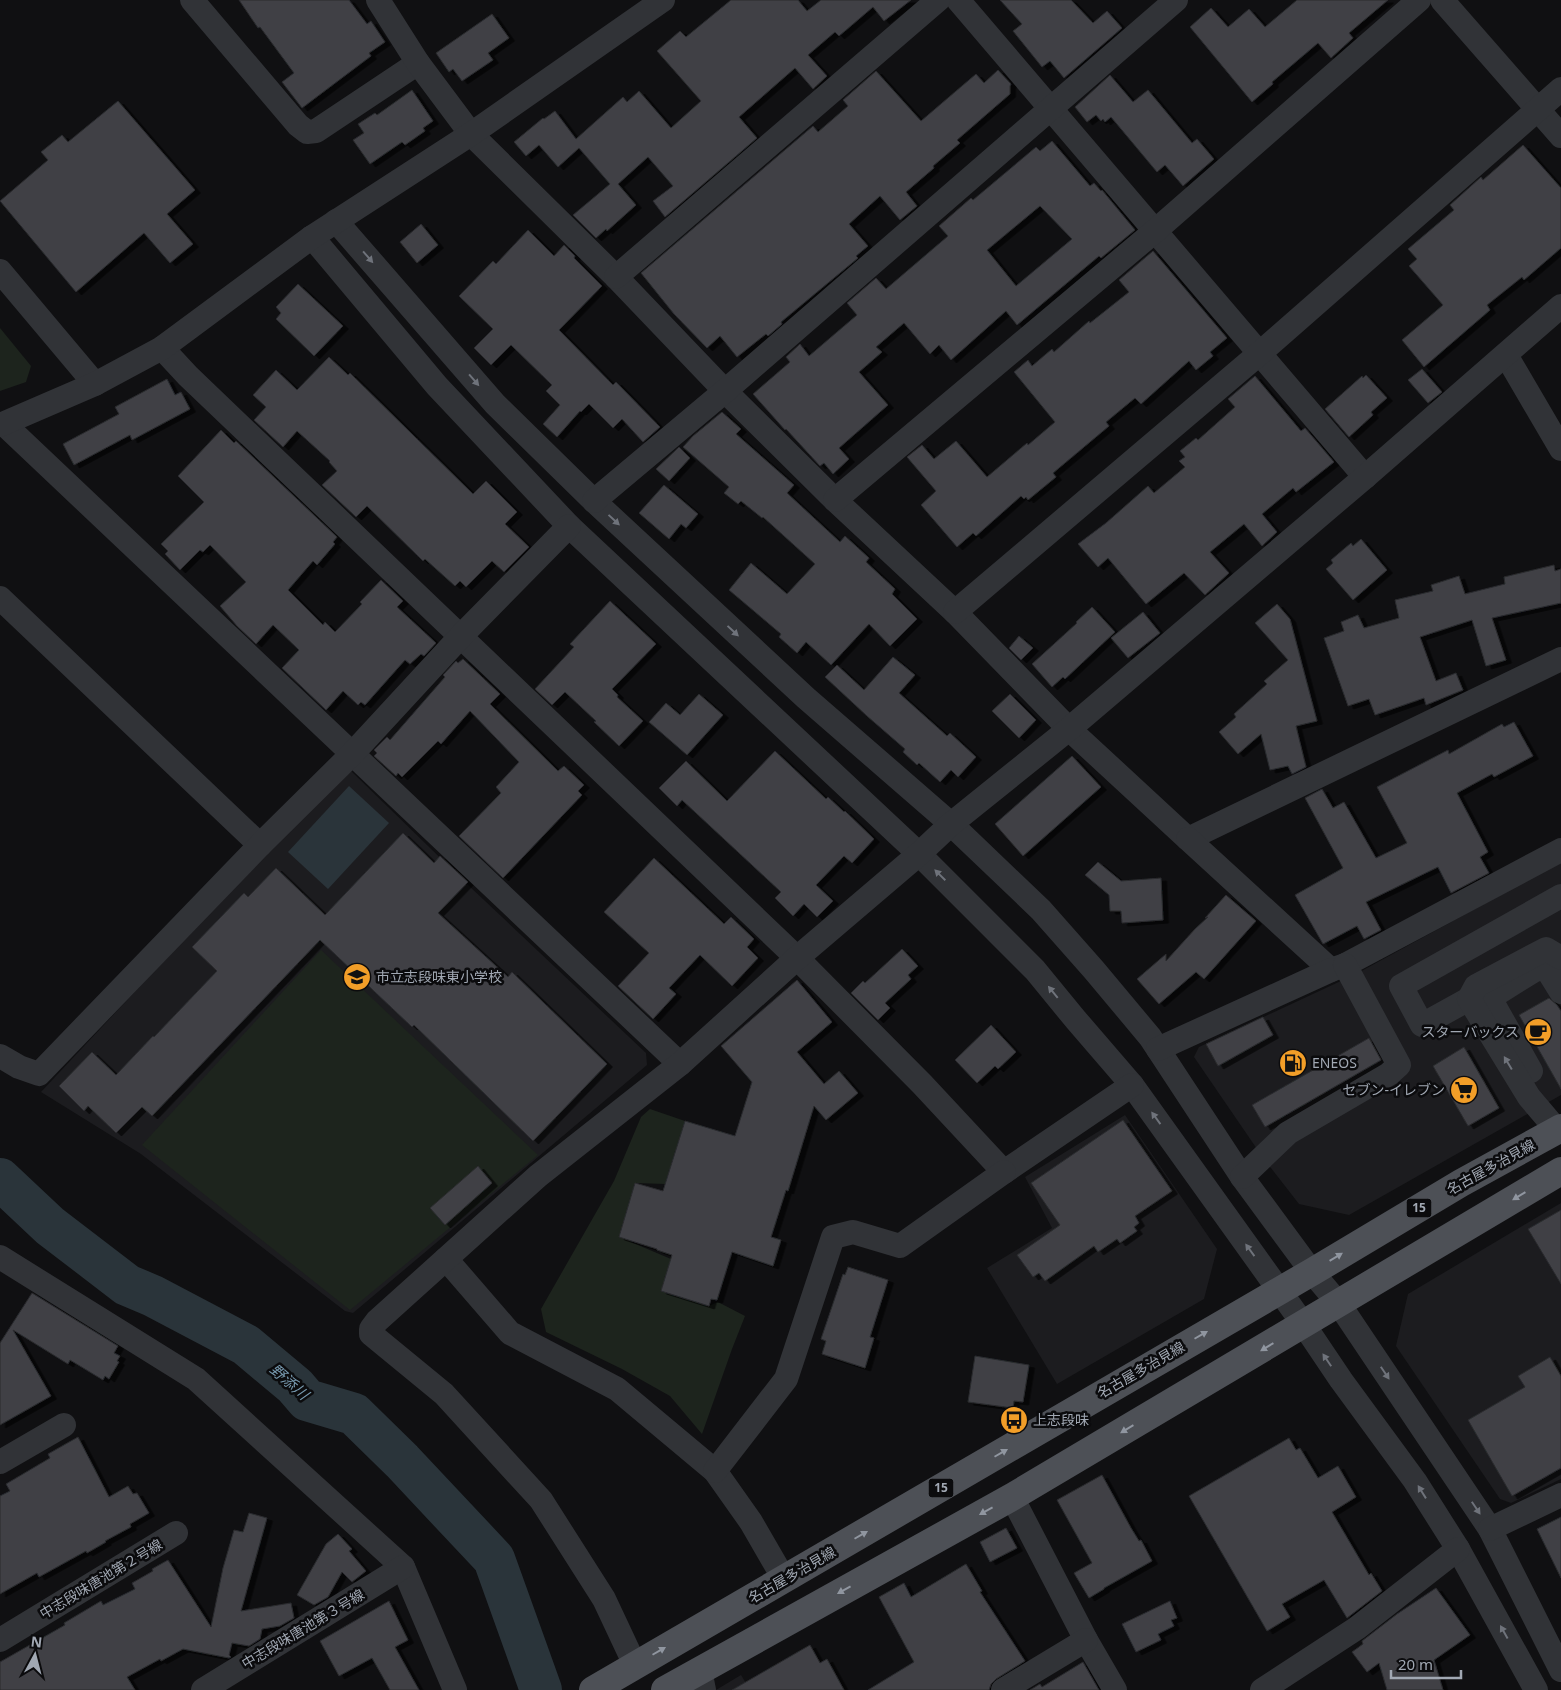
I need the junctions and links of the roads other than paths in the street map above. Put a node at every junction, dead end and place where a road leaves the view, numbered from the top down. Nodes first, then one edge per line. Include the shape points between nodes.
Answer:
1 (192, 0) edge
2 (378, 0) edge
3 (663, 0) edge
4 (938, 0) edge
5 (958, 0) edge
6 (1176, 0) edge
7 (1419, 0) edge
8 (1442, 0) edge
9 (418, 63) junction
10 (1561, 89) edge
11 (1539, 109) junction
12 (1051, 110) junction
13 (471, 134) junction
14 (1561, 136) edge
15 (336, 221) junction
16 (1154, 231) junction
17 (312, 237) junction
18 (0, 271) edge
19 (616, 277) junction
20 (1561, 306) edge
21 (162, 348) junction
22 (1260, 353) junction
23 (1506, 355) junction
24 (94, 384) junction
25 (725, 391) junction
26 (2, 424) edge
27 (1561, 450) edge
28 (1365, 477) junction
29 (835, 500) junction
30 (594, 501) junction
31 (569, 526) junction
32 (0, 598) edge
33 (954, 612) junction
34 (461, 636) junction
35 (1561, 659) edge
36 (1069, 729) junction
37 (353, 753) junction
38 (951, 824) junction
39 (1188, 839) junction
40 (260, 846) junction
41 (1560, 851) edge
42 (919, 854) junction
43 (1561, 896) edge
44 (797, 958) junction
45 (1561, 958) edge
46 (1338, 968) junction
47 (1561, 992) edge
48 (1469, 999) junction
49 (1158, 1050) junction
50 (0, 1056) edge
51 (680, 1064) junction
52 (1132, 1085) junction
53 (1559, 1129) edge
54 (1561, 1171) edge
55 (1004, 1172) junction
56 (1242, 1178) junction
57 (0, 1257) edge
58 (446, 1259) junction
59 (1312, 1272) junction
60 (1279, 1290) junction
61 (1338, 1304) junction
62 (1304, 1325) junction
63 (64, 1425) dead end
64 (0, 1462) edge
65 (716, 1471) junction
66 (1561, 1495) edge
67 (1012, 1496) junction
68 (1490, 1529) junction
69 (176, 1533) dead end
70 (1458, 1549) junction
71 (403, 1568) junction
72 (784, 1580) junction
73 (0, 1640) edge
74 (1086, 1640) junction
75 (635, 1665) junction
76 (1561, 1670) edge
77 (702, 1680) edge
78 (597, 1687) edge
79 (203, 1690) edge
80 (455, 1690) edge
81 (666, 1690) edge
82 (1003, 1690) edge
83 (1115, 1690) edge
84 (1262, 1690) edge
85 (1536, 1690) edge

1 - 9 street via 307,132 316,131
2 - 9 street
3 - 13 street
4 - 19 street
5 - 12 street
6 - 12 street
7 - 16 street
8 - 11 street
9 - 13 street
10 - 11 street
11 - 14 street
11 - 22 street
12 - 16 street
12 - 25 street
13 - 15 street
13 - 19 street
15 - 17 street
15 -> 30 street via 495,404
16 - 22 street
16 - 29 street
17 - 21 street
17 - 31 street via 437,386
18 - 24 street
19 - 25 street
20 - 23 street
21 - 24 street
21 - 34 street
22 - 28 street
22 - 33 street
23 - 27 street
23 - 28 street
24 - 26 street
25 - 29 street
25 - 30 street
26 - 37 street
28 - 36 street
29 - 33 street
30 -> 38 street via 806,698
31 - 34 street
31 - 42 street
32 - 40 street
33 - 36 street
34 - 37 street
34 - 44 street
35 - 39 street
36 - 38 street
36 - 39 street
37 - 40 street
37 - 51 street
38 - 42 street
38 - 49 street via 1041,910
39 - 46 street
40 - 50 street via 39,1074
41 - 46 street
42 - 44 street
52 -> 42 street via 1035,970
43 - 48 street via 1401,986 1422,1025
44 - 51 street
44 - 55 street
45 - 48 street via 1546,949 1476,986
46 - 49 street
46 - 56 street via 1399,1064 1388,1074 1288,1133
47 - 53 street via 1548,971 1538,968 1493,996 1494,1005 1538,1083
53 -> 48 street via 1529,1097
49 - 56 street
51 - 58 street via 538,1176
52 - 55 street
60 -> 52 street
59 -> 53 main road, 名古屋多治見線 / 15
54 -> 61 main road
55 - 65 street via 900,1246 854,1232 833,1237 786,1379
56 - 59 street
57 - 71 street via 196,1380
58 - 65 street via 510,1333 617,1389
58 - 75 street via 376,1321 371,1334 444,1394 541,1500 604,1600
59 - 60 main road, 名古屋多治見線 / 15
59 - 61 street
60 - 62 street
72 -> 60 main road, 名古屋多治見線 / 15
61 - 62 main road
61 -> 68 street
62 -> 67 main road
70 -> 62 street via 1415,1481
63 - 64 street
65 - 72 street via 751,1522
66 - 68 street
67 - 74 street
67 -> 77 main road
68 - 76 street
69 - 73 street, 中志段味唐池第２号線
70 - 84 street via 1357,1628
85 -> 70 street
71 - 79 street, 中志段味唐池第３号線
71 - 80 street
75 -> 72 main road, 名古屋多治見線 / 15
74 - 82 street
74 - 83 street
75 - 78 main road, 名古屋多治見線 / 15
77 - 81 main road

